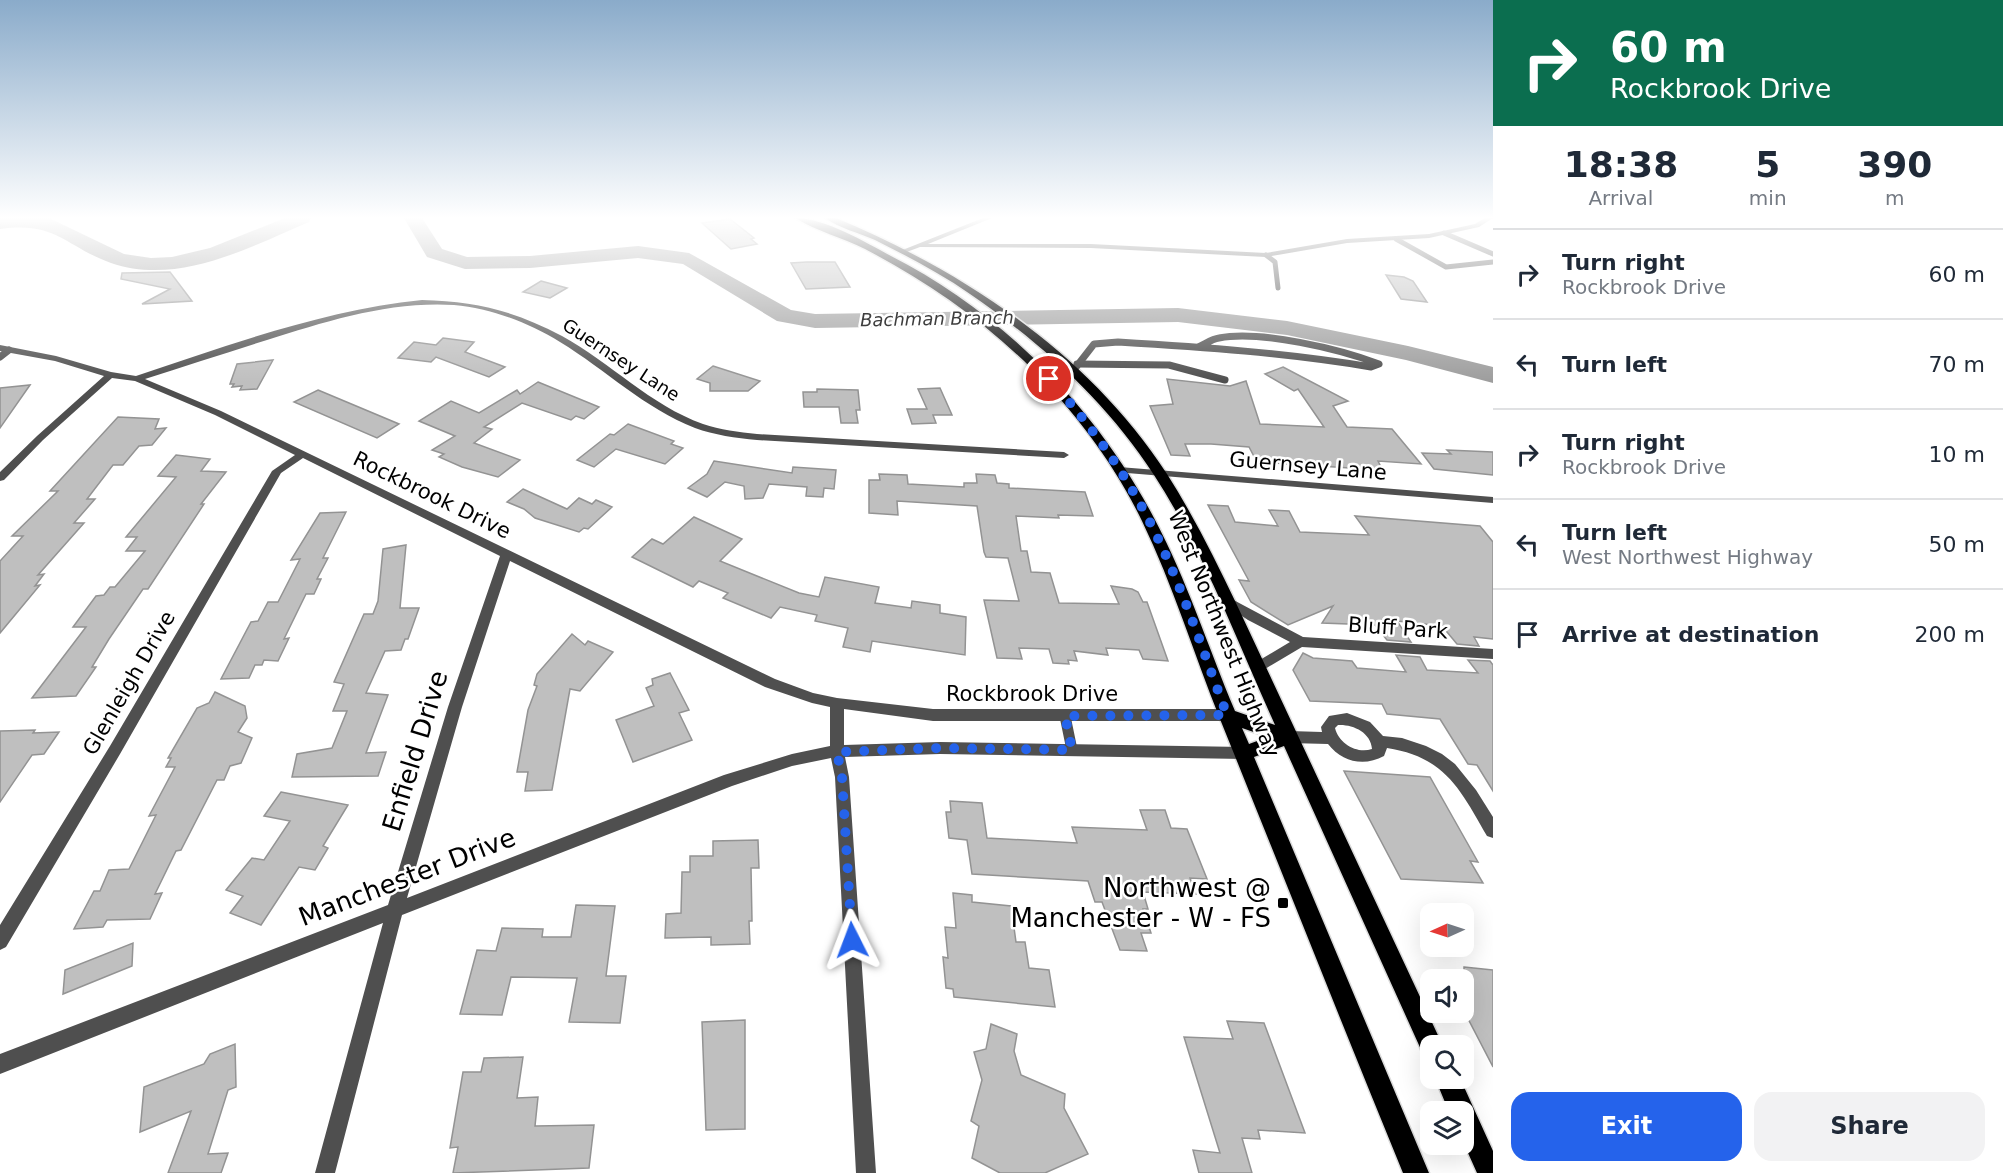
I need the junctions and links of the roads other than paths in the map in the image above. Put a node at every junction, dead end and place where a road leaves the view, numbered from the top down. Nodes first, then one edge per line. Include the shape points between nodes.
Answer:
1 (914, 273) edge
2 (942, 273) edge
3 (1276, 273) edge
4 (1278, 288) dead end
5 (1198, 347) junction
6 (3, 352) edge
7 (1071, 366) junction
8 (110, 375) junction
9 (137, 379) junction
10 (1225, 380) dead end
11 (301, 455) junction
12 (1065, 455) dead end
13 (1119, 470) junction
14 (1159, 473) junction
15 (0, 478) edge
16 (1493, 500) edge
17 (506, 554) junction
18 (1226, 600) junction
19 (1301, 642) junction
20 (1493, 654) edge
21 (1258, 668) junction
22 (837, 703) junction
23 (1227, 715) junction
24 (1065, 716) junction
25 (1289, 737) junction
26 (1331, 738) junction
27 (1379, 741) junction
28 (1072, 750) junction
29 (837, 752) junction
30 (1244, 753) junction
31 (1493, 831) edge
32 (395, 910) junction
33 (0, 941) edge
34 (1426, 1035) edge
35 (0, 1064) edge
36 (1474, 1138) edge
37 (325, 1173) edge
38 (866, 1173) edge
39 (1416, 1173) edge
40 (1490, 1173) edge

1 - 13 main road, West Northwest Highway via 948,293 1019,350 1075,408
2 - 7 main road, West Northwest Highway
3 - 4 lane
5 - 5 lane via 1256,355 1291,354 1371,368 1379,364 1360,355 1244,338 1219,338
5 - 7 lane via 1094,344
6 - 8 street, Rockbrook Drive via 56,358
7 - 10 lane via 1169,365
7 - 14 main road, West Northwest Highway
8 - 9 street, Rockbrook Drive
8 - 15 street
9 - 11 street, Rockbrook Drive via 218,413
9 - 12 street, Guernsey Lane via 361,309 407,302 451,302 527,320 651,401 711,429 757,437
11 - 17 street, Rockbrook Drive
11 - 33 street, Glenleigh Drive via 277,471
13 - 14 street, Guernsey Lane
13 - 23 main road, West Northwest Highway via 1167,560
14 - 16 street, Guernsey Lane
14 - 18 main road, West Northwest Highway
17 - 22 street, Rockbrook Drive via 770,683
17 - 32 street, Enfield Drive via 482,620
18 - 19 street, Bluff Park
18 - 21 main road, West Northwest Highway
19 - 20 street, Bluff Park
19 - 21 street
21 - 25 main road, West Northwest Highway
22 - 24 street, Rockbrook Drive via 933,714
22 - 29 street
23 - 24 street, Rockbrook Drive
23 - 25 main road
23 - 30 main road, West Northwest Highway
24 - 28 lane
25 - 26 street
25 - 30 main road
25 - 34 main road, West Northwest Highway
26 - 27 street via 1343,750 1360,757 1379,752
26 - 27 street via 1330,723 1340,719 1363,725
27 - 31 street via 1406,744 1454,770
28 - 29 street via 940,748
28 - 30 street
29 - 32 street, Manchester Drive via 792,760 729,780
29 - 38 street via 842,777
30 - 39 main road, West Northwest Highway
32 - 35 street, Manchester Drive
32 - 37 street, Enfield Drive
36 - 40 main road

